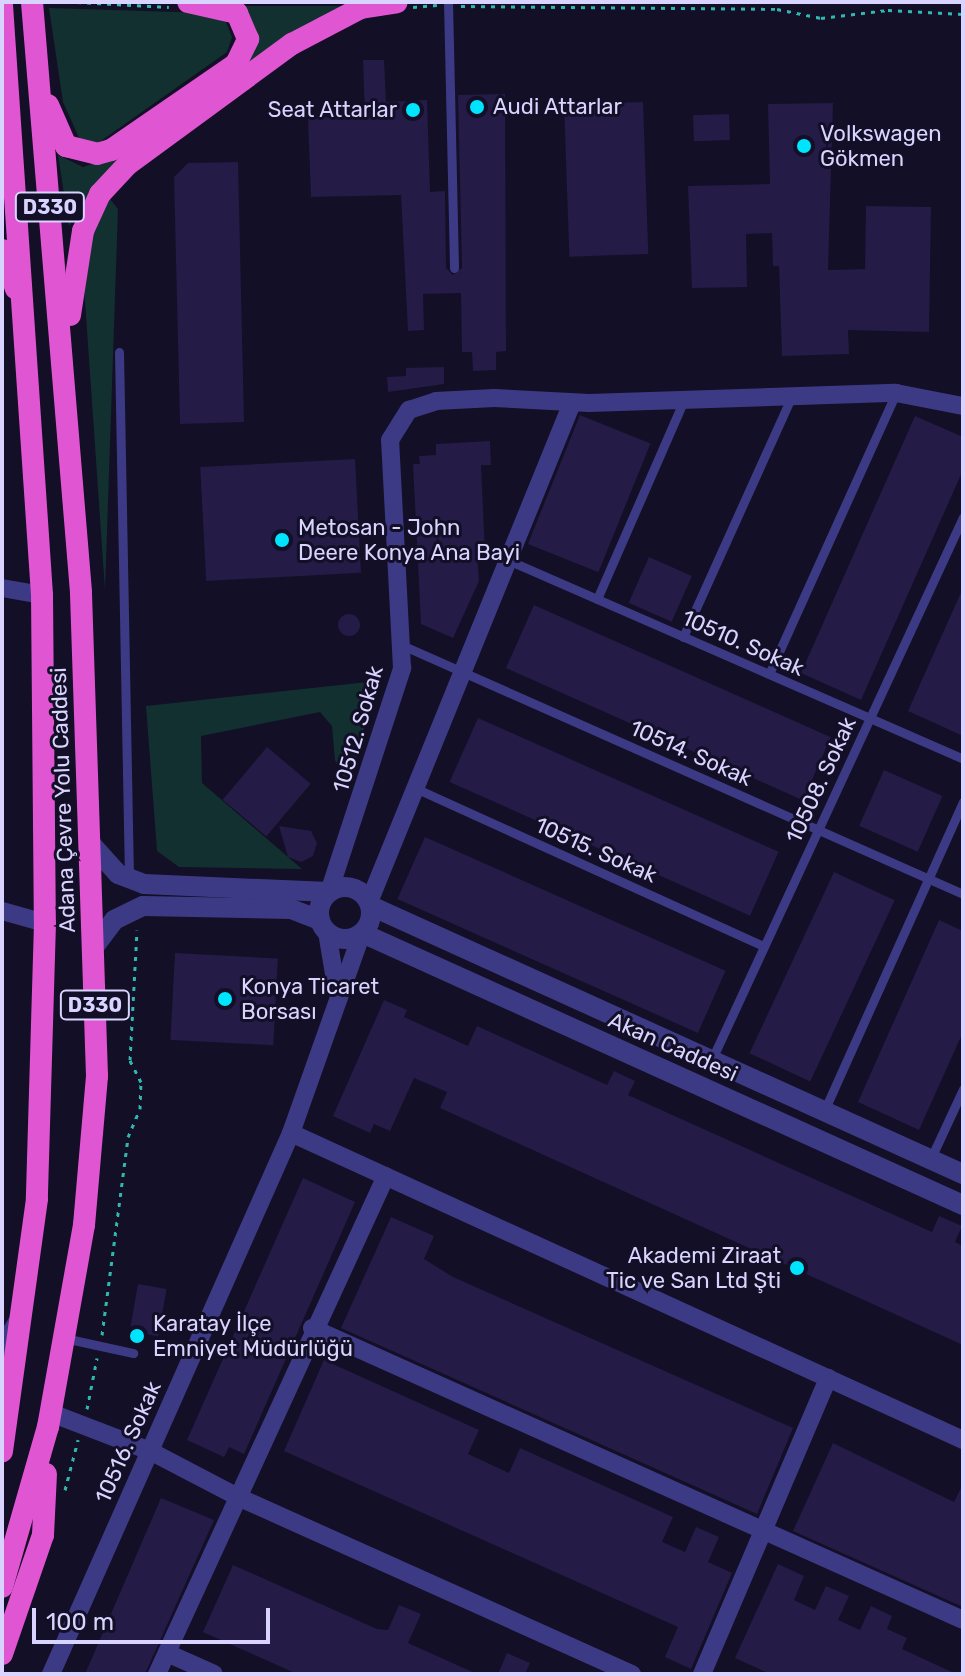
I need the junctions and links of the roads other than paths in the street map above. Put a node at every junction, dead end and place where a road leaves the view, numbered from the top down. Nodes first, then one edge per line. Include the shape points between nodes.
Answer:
1 (32, 2) edge
2 (448, 4) edge
3 (2, 5) edge
4 (186, 5) edge
5 (403, 5) edge
6 (40, 85) junction
7 (12, 108) junction
8 (2, 144) edge
9 (2, 250) edge
10 (454, 268) dead end
11 (119, 352) dead end
12 (29, 356) junction
13 (896, 393) junction
14 (792, 396) junction
15 (684, 400) junction
16 (572, 403) junction
17 (963, 406) edge
18 (66, 412) junction
19 (963, 517) edge
20 (508, 560) junction
21 (2, 588) edge
22 (42, 595) junction
23 (597, 599) junction
24 (683, 637) junction
25 (404, 646) junction
26 (460, 671) junction
27 (769, 674) junction
28 (870, 718) junction
29 (963, 759) edge
30 (412, 787) junction
31 (963, 802) edge
32 (818, 830) junction
33 (90, 843) junction
34 (928, 879) junction
35 (130, 880) junction
36 (329, 892) junction
37 (963, 894) edge
38 (370, 904) junction
39 (2, 911) edge
40 (45, 923) junction
41 (324, 926) junction
42 (362, 933) junction
43 (764, 946) junction
44 (94, 947) junction
45 (337, 1007) junction
46 (712, 1059) junction
47 (963, 1089) edge
48 (824, 1111) junction
49 (291, 1133) junction
50 (931, 1159) junction
51 (963, 1174) edge
52 (386, 1176) junction
53 (963, 1205) edge
54 (18, 1320) junction
55 (312, 1328) junction
56 (64, 1338) junction
57 (2, 1347) edge
58 (133, 1353) dead end
59 (828, 1378) junction
60 (6, 1401) edge
61 (50, 1420) junction
62 (963, 1440) edge
63 (150, 1451) junction
64 (2, 1452) edge
65 (238, 1497) junction
66 (766, 1532) junction
67 (2, 1587) edge
68 (963, 1620) edge
69 (167, 1653) junction
70 (2, 1654) edge
71 (51, 1674) edge
72 (157, 1674) edge
73 (214, 1674) edge
74 (632, 1674) edge
75 (702, 1674) edge

1 - 6 highway, Adana Çevre Yolu Caddesi / D330
2 - 10 lane
3 - 7 highway, Adana Çevre Yolu Caddesi / D330
4 - 6 highway via 237,13 248,39 243,52 111,150 81,154 66,146
5 - 18 highway via 361,8 292,44 160,138 100,194 74,258
6 - 18 highway, Adana Çevre Yolu Caddesi / D330
7 - 8 highway
7 - 12 highway, Adana Çevre Yolu Caddesi / D330
9 - 12 highway
11 - 35 lane
12 - 22 highway, Adana Çevre Yolu Caddesi / D330
13 - 14 street, 10512. Sokak
13 - 17 street, 10512. Sokak
13 - 27 lane
14 - 15 street, 10512. Sokak
14 - 24 lane
15 - 16 street, 10512. Sokak
15 - 23 lane
16 - 20 street
16 - 25 street, 10512. Sokak via 436,401 400,418 390,440
18 - 33 highway, Adana Çevre Yolu Caddesi / D330
19 - 28 lane, 10508. Sokak
20 - 23 lane, 10510. Sokak
20 - 26 street
21 - 22 street
22 - 40 highway, Adana Çevre Yolu Caddesi / D330
23 - 24 lane, 10510. Sokak
24 - 27 lane, 10510. Sokak
25 - 26 lane, 10514. Sokak
25 - 36 street, 10512. Sokak via 399,686
26 - 30 street
26 - 32 lane, 10514. Sokak
27 - 28 lane, 10510. Sokak
28 - 29 lane, 10510. Sokak
28 - 32 lane, 10508. Sokak
30 - 38 street
30 - 43 lane, 10515. Sokak
31 - 34 lane
32 - 34 lane, 10514. Sokak
32 - 43 lane, 10508. Sokak
33 - 35 street
33 - 44 highway, Adana Çevre Yolu Caddesi / D330
34 - 37 lane, 10514. Sokak
34 - 48 lane
35 - 36 street
36 - 38 street via 350,887
36 - 41 street
38 - 42 street
38 - 46 street, Akan Caddesi
39 - 40 street
40 - 54 highway, Adana Çevre Yolu Caddesi / D330 via 37,1199
41 - 42 street via 343,939
41 - 44 street via 291,909 143,906 114,920
41 - 45 street
42 - 45 street, 10516. Sokak
42 - 53 street, Akan Caddesi
43 - 46 lane, 10508. Sokak
44 - 56 highway, Adana Çevre Yolu Caddesi / D330 via 97,1076 84,1225
45 - 49 street, 10516. Sokak
46 - 48 street, Akan Caddesi
47 - 50 lane
48 - 50 street, Akan Caddesi
49 - 52 street
49 - 63 street, 10516. Sokak
50 - 51 street, Akan Caddesi
52 - 55 street
52 - 59 street
54 - 57 street
54 - 60 highway, Adana Çevre Yolu Caddesi / D330
55 - 65 street
55 - 66 street
56 - 58 lane
56 - 61 highway, Adana Çevre Yolu Caddesi / D330
59 - 62 street
59 - 66 street
60 - 64 highway, Adana Çevre Yolu Caddesi / D330
61 - 63 street via 83,1425
61 - 67 highway, Adana Çevre Yolu Caddesi / D330
61 - 70 highway via 43,1535
63 - 65 street
63 - 71 street, 10516. Sokak
65 - 69 street
65 - 74 street
66 - 68 street
66 - 75 street
69 - 72 street
69 - 73 street

